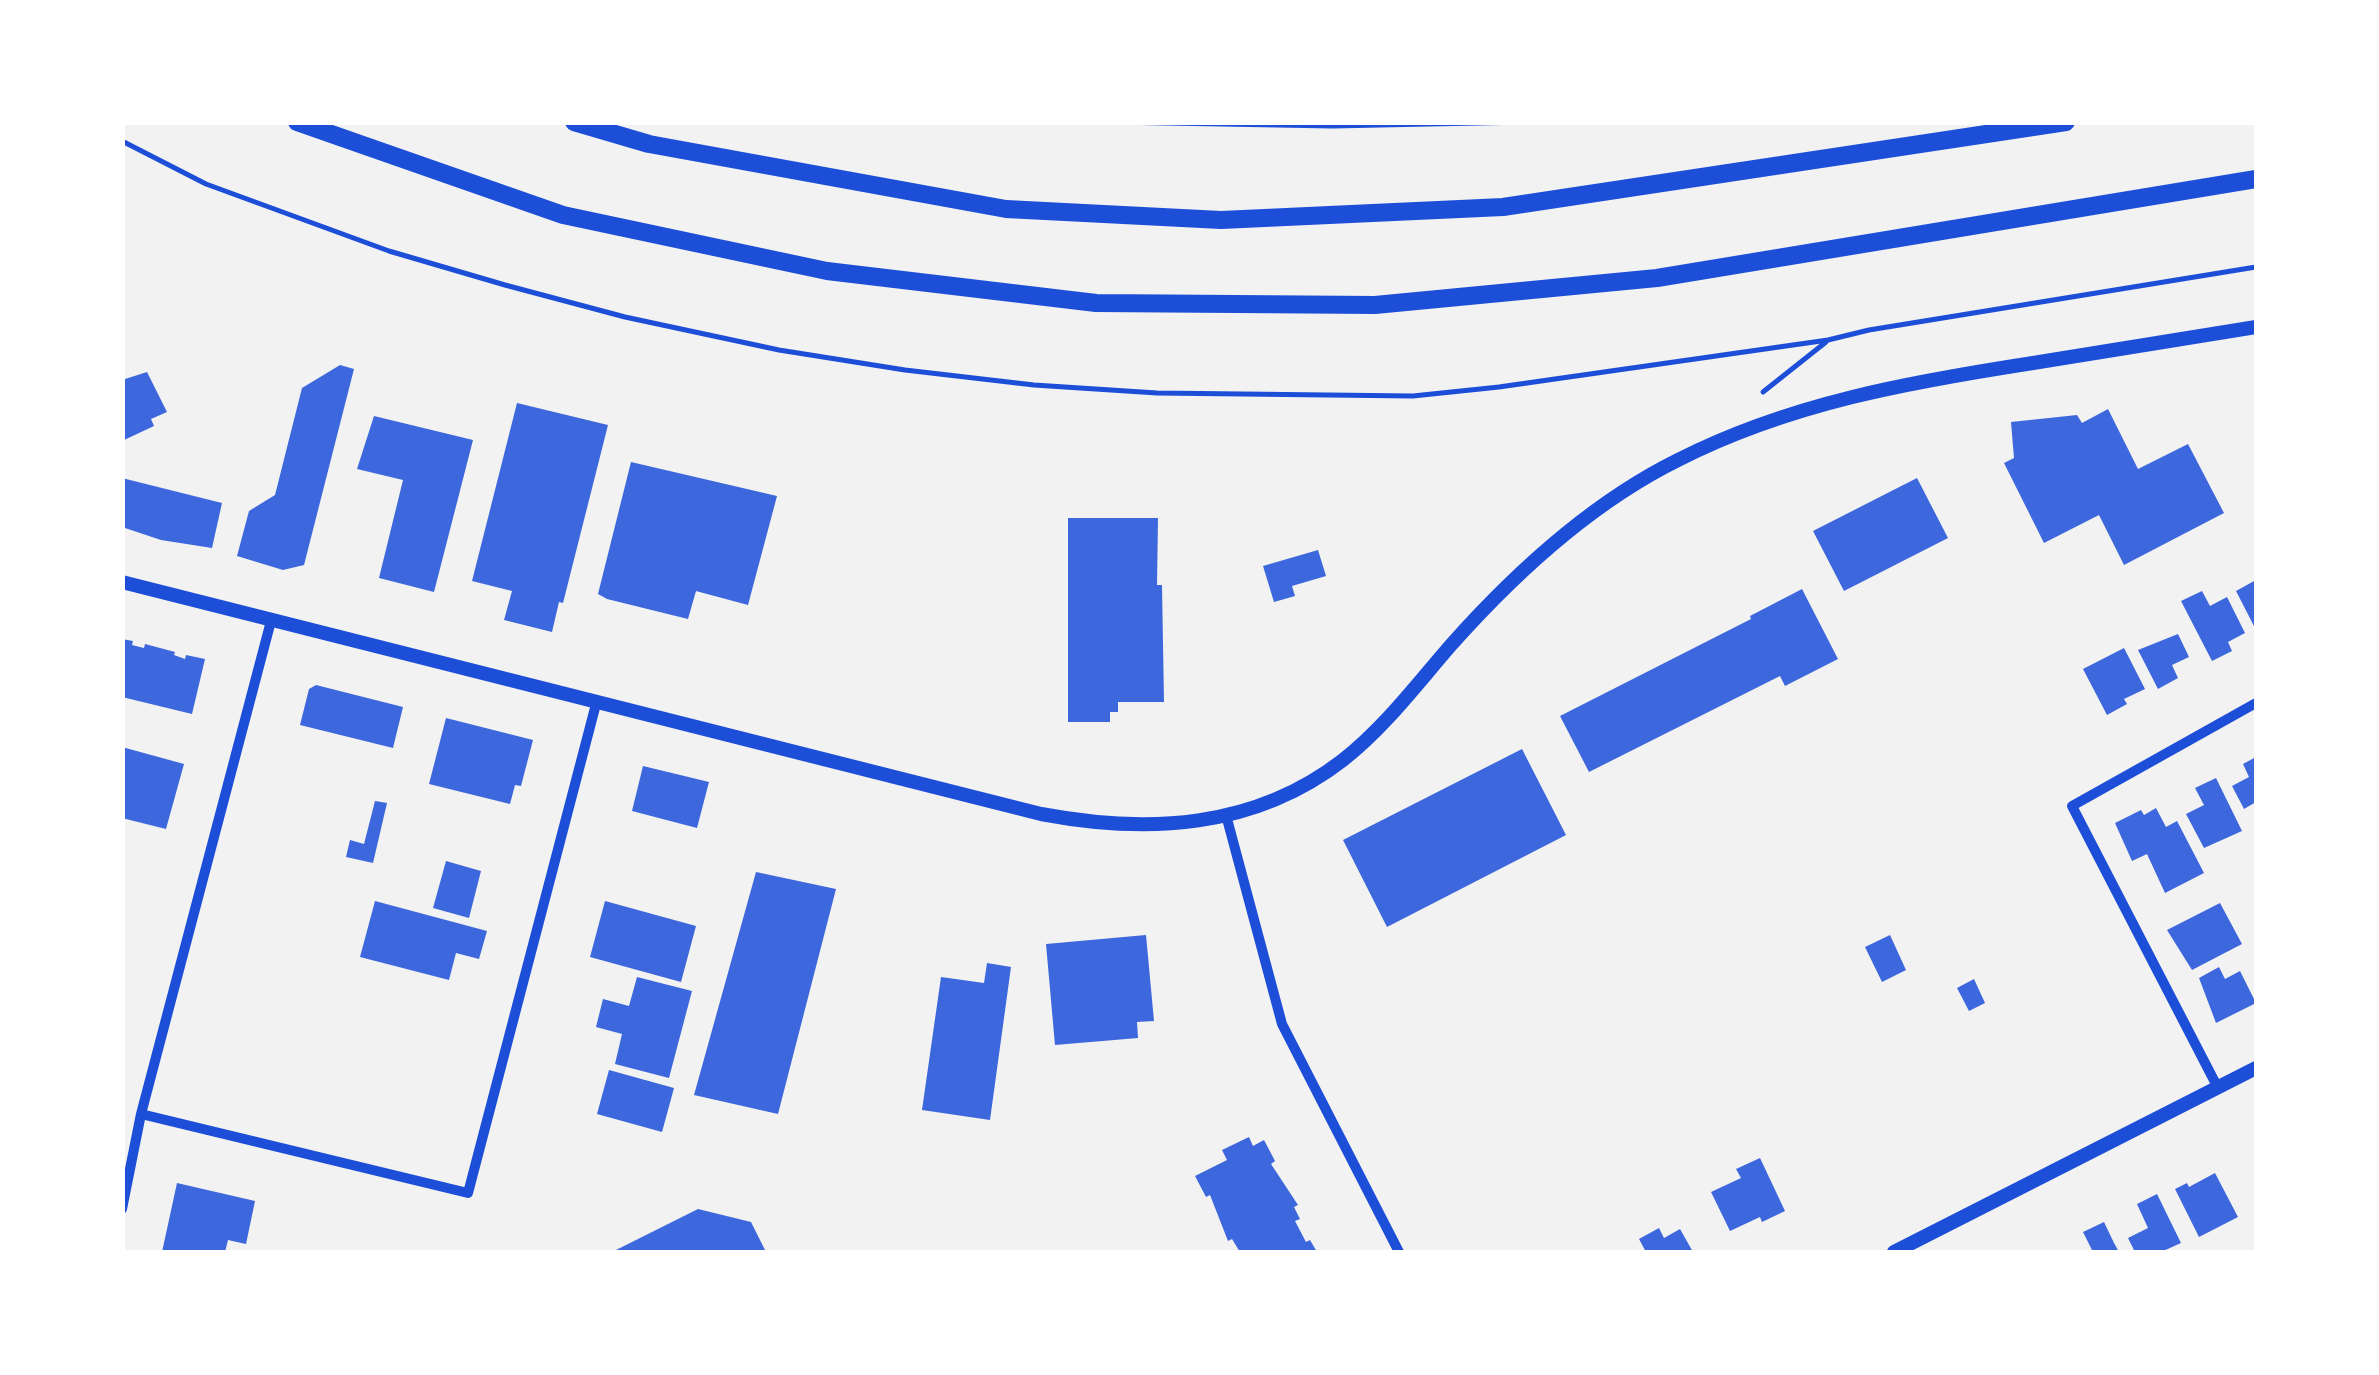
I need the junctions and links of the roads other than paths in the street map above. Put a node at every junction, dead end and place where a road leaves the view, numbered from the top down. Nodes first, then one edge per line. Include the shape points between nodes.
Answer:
1 (297, 122) edge
2 (574, 122) edge
3 (2066, 122) edge
4 (2256, 178) edge
5 (2256, 328) edge
6 (122, 582) edge
7 (271, 621) junction
8 (596, 704) junction
9 (2256, 704) edge
10 (1226, 815) junction
11 (2256, 1068) edge
12 (2218, 1088) junction
13 (141, 1114) junction
14 (122, 1209) edge
15 (1399, 1252) edge
16 (1894, 1252) edge

1 - 4 highway via 563,215 827,271 1096,303 1375,306 1657,278
2 - 3 highway via 650,144 1006,209 1221,220 1502,207
5 - 10 street via 1848,396 1780,416 1675,461 1536,560 1343,760 1294,792
6 - 7 street
7 - 8 street
7 - 13 street
8 - 10 street via 1084,822 1159,826
8 - 13 street via 468,1193
9 - 12 street via 2072,806
10 - 15 street via 1282,1024
11 - 12 street
12 - 16 street
13 - 14 street

